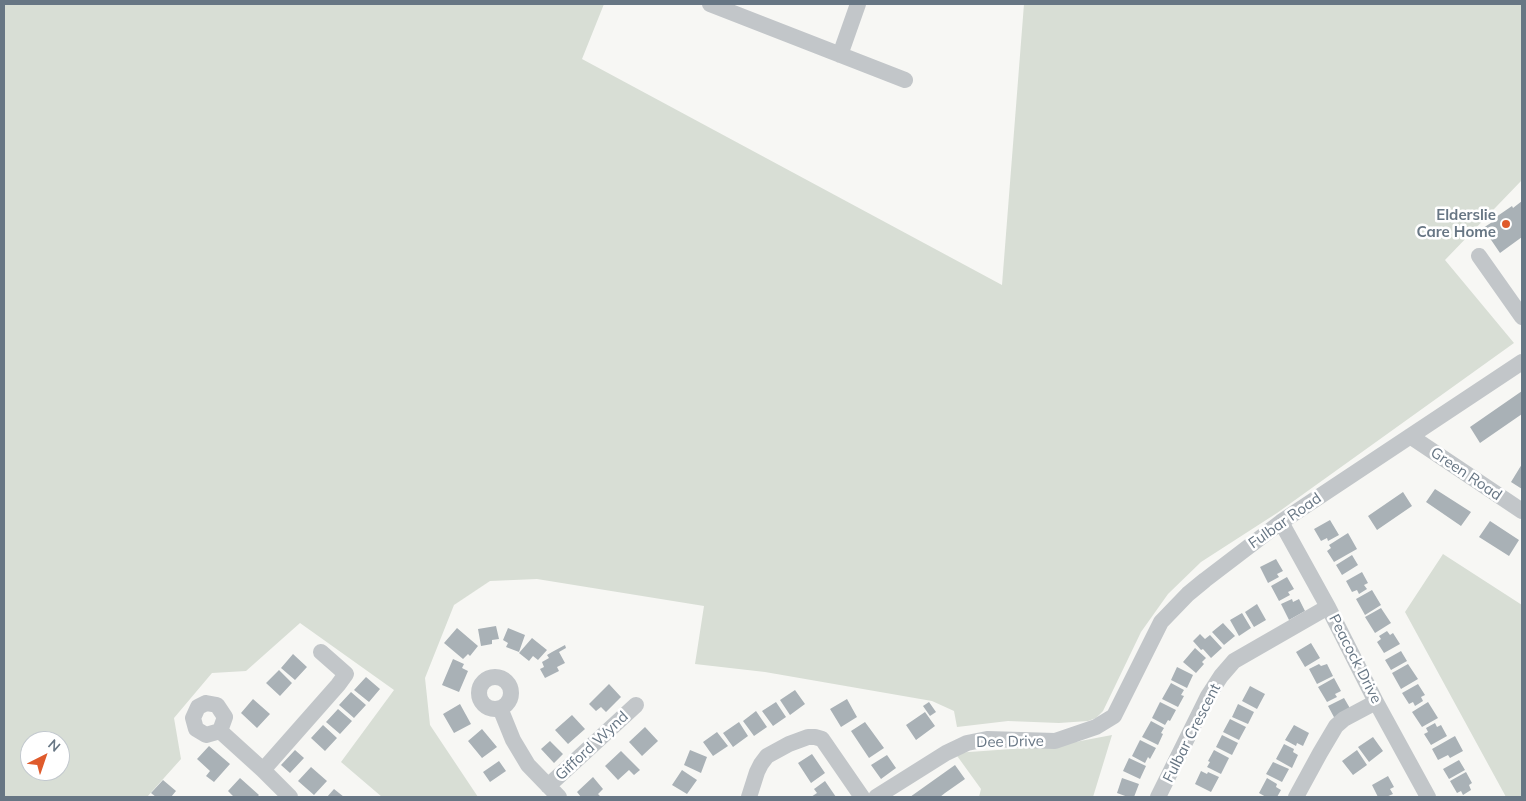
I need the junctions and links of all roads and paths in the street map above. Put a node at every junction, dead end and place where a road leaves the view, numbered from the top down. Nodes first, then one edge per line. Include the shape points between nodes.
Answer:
1 (710, 4) edge
2 (858, 4) edge
3 (840, 55) junction
4 (905, 80) dead end
5 (1479, 256) dead end
6 (1522, 317) edge
7 (1522, 362) edge
8 (1410, 436) junction
9 (1522, 511) edge
10 (1281, 522) junction
11 (1328, 607) junction
12 (321, 652) dead end
13 (1376, 702) junction
14 (636, 705) dead end
15 (500, 708) dead end
16 (1096, 727) joint
17 (220, 731) dead end
18 (263, 770) junction
19 (553, 792) edge
20 (290, 797) edge
21 (749, 797) edge
22 (862, 797) edge
23 (876, 797) edge
24 (1158, 797) edge
25 (1296, 797) edge
26 (1428, 797) edge

1 - 3 street
2 - 3 street
3 - 4 street
5 - 6 street
7 - 8 street, Fulbar Road
8 - 9 street, Green Road
8 - 10 street, Fulbar Road
10 - 11 street, Peacock Drive
10 - 16 street, Fulbar Road via 1204,580 1161,622 1114,716
11 - 13 street, Peacock Drive
11 - 24 street, Fulbar Crescent via 1234,661 1208,696
12 - 18 street via 346,674
13 - 25 street via 1336,726
13 - 26 street, Peacock Drive
14 - 19 street, Gifford Wynd
15 - 19 street, Gifford Wynd via 528,765
16 - 23 street, Dee Drive via 1055,741 986,739 968,743 946,752
17 - 18 street
18 - 20 street
21 - 22 street via 757,772 767,756 789,744 815,737 822,739

